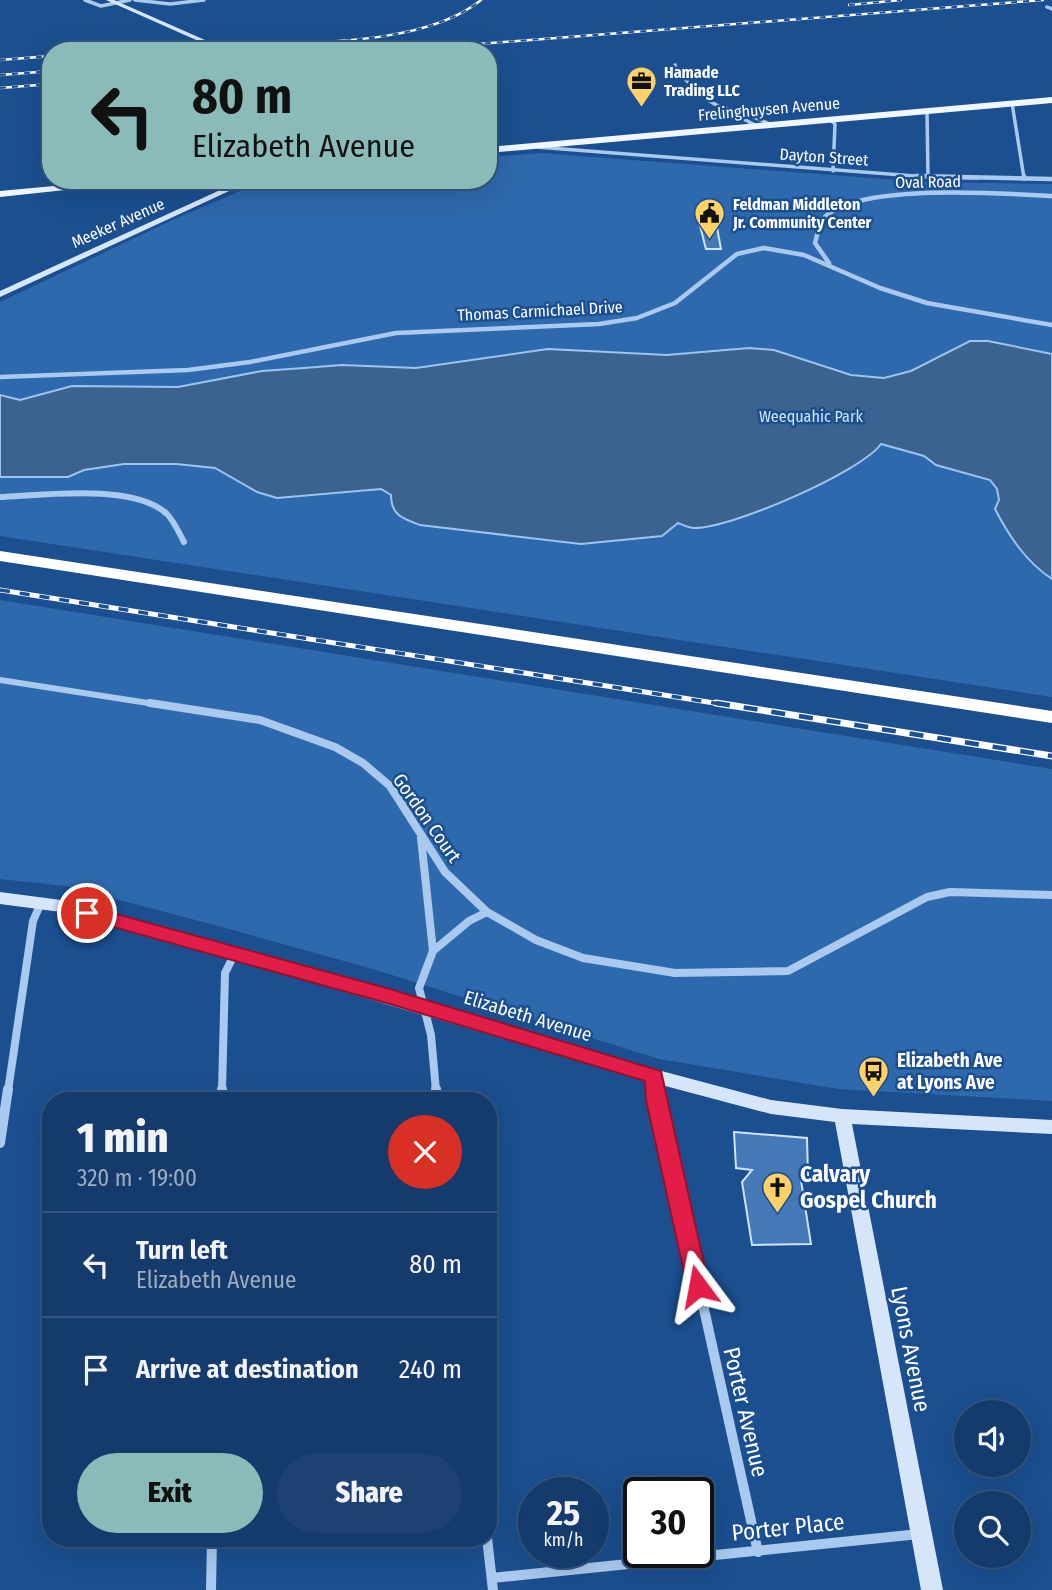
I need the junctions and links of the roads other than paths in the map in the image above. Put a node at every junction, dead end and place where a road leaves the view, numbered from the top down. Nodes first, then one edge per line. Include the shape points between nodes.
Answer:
1 (85, 0) edge
2 (109, 0) edge
3 (133, 0) edge
4 (204, 0) edge
5 (206, 42) edge
6 (676, 65) dead end
7 (1052, 100) edge
8 (1012, 103) junction
9 (723, 108) junction
10 (927, 111) junction
11 (830, 120) junction
12 (772, 125) junction
13 (757, 126) junction
14 (585, 141) junction
15 (528, 147) junction
16 (497, 149) edge
17 (595, 152) junction
18 (833, 171) junction
19 (928, 177) junction
20 (1024, 179) junction
21 (1052, 179) edge
22 (55, 189) edge
23 (220, 189) edge
24 (0, 194) edge
25 (1052, 196) edge
26 (832, 266) junction
27 (0, 294) edge
28 (1052, 324) edge
29 (0, 377) edge
30 (0, 497) edge
31 (184, 542) dead end
32 (0, 546) edge
33 (0, 556) edge
34 (0, 680) edge
35 (1052, 705) edge
36 (1052, 717) edge
37 (421, 837) junction
38 (1052, 895) edge
39 (0, 898) edge
40 (41, 903) junction
41 (487, 912) junction
42 (433, 951) junction
43 (234, 953) junction
44 (424, 1006) junction
45 (654, 1076) junction
46 (222, 1092) edge
47 (436, 1092) edge
48 (2, 1116) edge
49 (842, 1116) junction
50 (1052, 1127) edge
51 (0, 1143) edge
52 (921, 1534) junction
53 (212, 1547) edge
54 (488, 1547) edge
55 (758, 1552) junction
56 (492, 1584) edge
57 (211, 1590) edge
58 (932, 1590) edge

1 - 3 street via 98,6
2 - 5 main road
3 - 4 street via 170,4
6 - 9 street via 676,71
7 - 8 main road, Frelinghuysen Avenue
8 - 10 main road, Frelinghuysen Avenue
8 - 20 street
9 - 12 street
9 - 13 street
10 - 11 main road, Frelinghuysen Avenue
10 - 19 street
11 - 12 main road, Frelinghuysen Avenue
11 - 18 street via 835,124
12 - 13 main road, Frelinghuysen Avenue
13 - 14 main road, Frelinghuysen Avenue
14 - 15 main road, Frelinghuysen Avenue
14 - 17 street
15 - 16 main road, Frelinghuysen Avenue
15 - 17 street, Dayton Street
17 - 18 street, Dayton Street
18 - 19 street, Dayton Street
19 - 20 street, Dayton Street
20 - 21 street, Dayton Street
22 - 24 main road
23 - 27 main road, Meeker Avenue
25 - 26 street, Oval Road via 914,192 856,202 831,213 816,231 817,247
26 - 28 street, Thomas Carmichael Drive via 927,303
26 - 29 street, Thomas Carmichael Drive via 774,248 744,251 667,307 612,323 377,335 251,362 157,373
30 - 31 street via 107,494 139,500 166,512
32 - 35 highway
33 - 36 highway
34 - 37 street, Gordon Court via 260,720 303,734 363,763 390,786
37 - 41 street, Gordon Court via 445,873
37 - 42 street
38 - 41 street, Gordon Court via 950,892 927,897 788,971 675,973 596,961 536,940
39 - 40 main road, Elizabeth Avenue
40 - 43 main road, Elizabeth Avenue
40 - 48 street via 33,921
41 - 42 street
42 - 44 street via 419,988
43 - 44 main road, Elizabeth Avenue
43 - 46 street via 225,973
44 - 45 main road, Elizabeth Avenue
44 - 47 street
45 - 49 main road, Elizabeth Avenue via 771,1107
45 - 55 street, Porter Avenue
48 - 51 street
49 - 50 main road, Elizabeth Avenue
49 - 52 main road, Lyons Avenue
52 - 55 street, Porter Place
52 - 58 main road, Lyons Avenue
53 - 57 street
54 - 56 street
55 - 56 street, Porter Place

